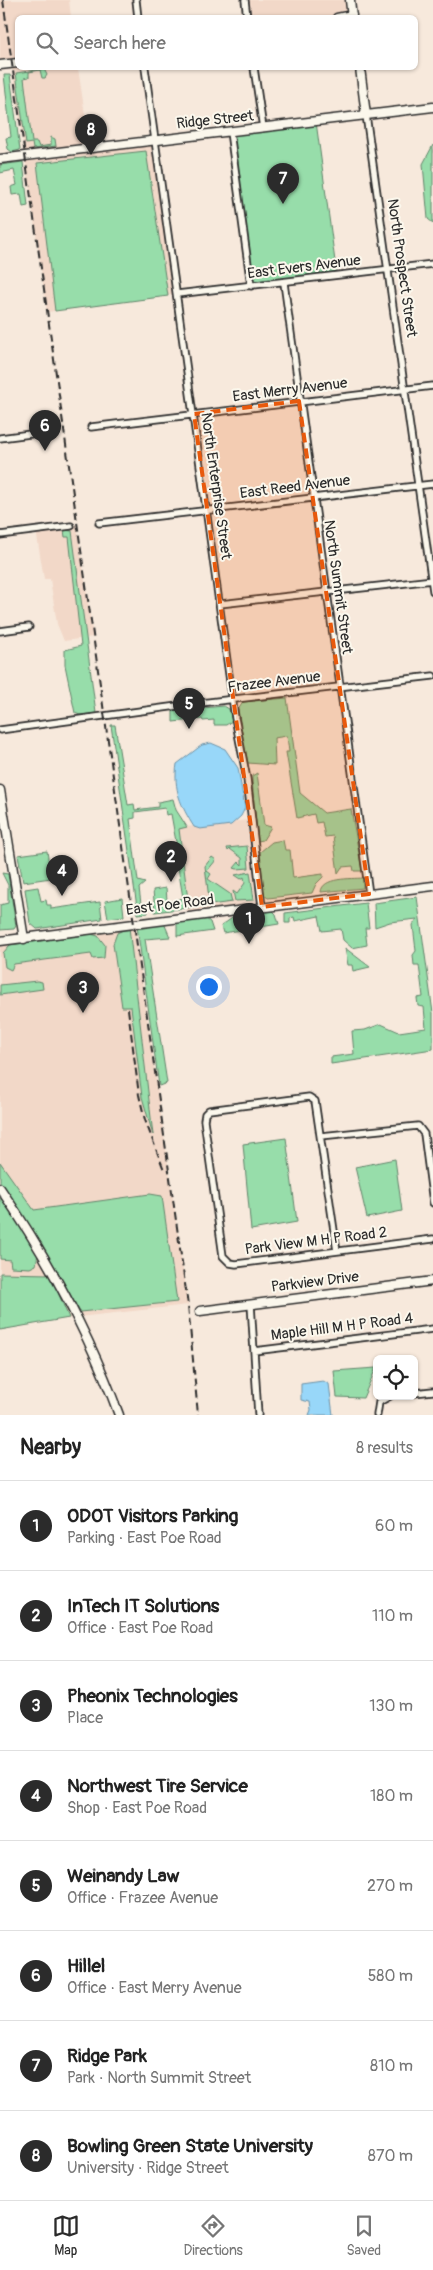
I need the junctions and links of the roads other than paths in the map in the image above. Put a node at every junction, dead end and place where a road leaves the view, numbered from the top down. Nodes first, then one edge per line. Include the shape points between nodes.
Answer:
1 (136, 0) edge
2 (245, 0) edge
3 (350, 0) edge
4 (138, 15) edge
5 (248, 15) edge
6 (352, 15) edge
7 (15, 63) edge
8 (0, 65) edge
9 (145, 70) edge
10 (254, 70) edge
11 (360, 70) edge
12 (433, 107) edge
13 (366, 115) junction
14 (263, 128) junction
15 (230, 132) junction
16 (155, 141) junction
17 (0, 159) edge
18 (433, 264) edge
19 (389, 269) junction
20 (284, 283) junction
21 (251, 286) junction
22 (177, 294) junction
23 (433, 386) edge
24 (404, 390) junction
25 (299, 401) junction
26 (194, 414) junction
27 (90, 427) dead end
28 (53, 431) dead end
29 (0, 438) edge
30 (433, 484) edge
31 (418, 486) junction
32 (313, 497) junction
33 (207, 510) junction
34 (99, 523) dead end
35 (71, 526) dead end
36 (0, 535) edge
37 (432, 580) edge
38 (433, 592) edge
39 (327, 593) junction
40 (220, 604) junction
41 (29, 627) dead end
42 (0, 631) edge
43 (433, 676) edge
44 (340, 686) junction
45 (233, 699) junction
46 (0, 730) edge
47 (0, 790) edge
48 (433, 886) edge
49 (369, 894) junction
50 (262, 907) junction
51 (24, 939) junction
52 (0, 941) edge
53 (321, 1136) junction
54 (0, 1188) edge
55 (433, 1203) edge
56 (433, 1240) edge
57 (337, 1251) junction
58 (433, 1281) edge
59 (251, 1304) junction
60 (200, 1311) dead end
61 (433, 1328) edge
62 (254, 1351) junction
63 (433, 1391) edge
64 (418, 1393) edge
65 (383, 1400) edge
66 (119, 1415) edge
67 (258, 1415) edge
68 (378, 1415) edge

1 - 4 street
2 - 5 street
3 - 6 street
7 - 8 street
9 - 16 street, North Enterprise Street
10 - 14 street
11 - 13 street, North Prospect Street
12 - 13 street, Ridge Street
13 - 14 street, Ridge Street
13 - 19 street, North Prospect Street
14 - 15 street, Ridge Street
15 - 16 street, Ridge Street
15 - 21 street
16 - 17 street, Ridge Street
16 - 22 street, North Enterprise Street
18 - 19 street, East Evers Avenue
19 - 20 street, East Evers Avenue
19 - 24 street, North Prospect Street
20 - 21 street, East Evers Avenue
20 - 25 street, North Summit Street
21 - 22 street, East Evers Avenue
22 - 26 street, North Enterprise Street
23 - 24 street, East Merry Avenue
24 - 25 street, East Merry Avenue
24 - 31 street, North Prospect Street
25 - 26 street, East Merry Avenue
25 - 32 street, North Summit Street
26 - 27 street, East Merry Avenue
26 - 33 street, North Enterprise Street
28 - 29 street
30 - 31 street, East Reed Avenue
31 - 32 street, East Reed Avenue
31 - 37 street, North Prospect Street
32 - 33 street, East Reed Avenue
32 - 39 street, North Summit Street
33 - 34 street, East Reed Avenue
33 - 40 street, North Enterprise Street
35 - 36 street
37 - 38 street, North Prospect Street
37 - 39 street
39 - 40 street
39 - 44 street, North Summit Street
40 - 45 street, North Enterprise Street
41 - 42 street
43 - 44 street, Frazee Avenue
44 - 45 street, Frazee Avenue
44 - 49 street, North Summit Street
45 - 46 street, Frazee Avenue
45 - 50 street, North Enterprise Street via 248,788
47 - 51 street
48 - 49 street, East Poe Road
49 - 50 street, East Poe Road
50 - 51 street, East Poe Road
51 - 52 street, East Poe Road
53 - 55 street via 418,1126 424,1134
53 - 57 street
53 - 57 street, Park View M H P Road 2 via 315,1101 309,1097 215,1109 205,1114 223,1256 230,1264
54 - 66 street via 46,1258 78,1317
56 - 57 street, Park View M H P Road 2
58 - 59 street, Parkview Drive
59 - 60 street, Parkview Drive
59 - 62 street
61 - 62 street, Maple Hill M H P Road 4
62 - 67 street
63 - 64 street
65 - 68 street via 379,1402

